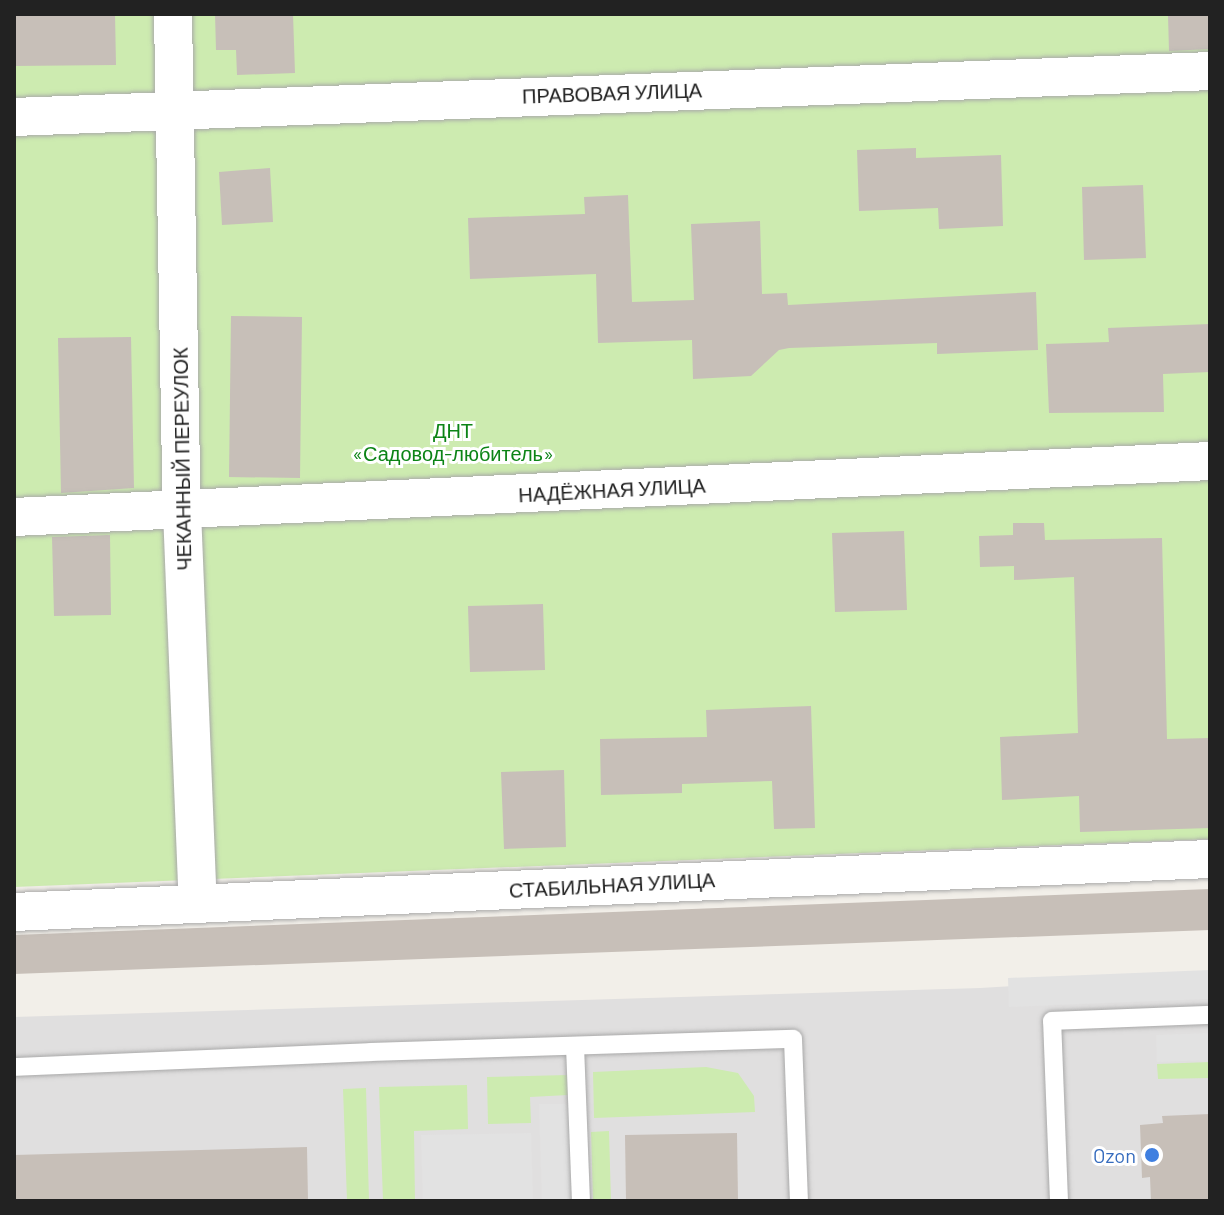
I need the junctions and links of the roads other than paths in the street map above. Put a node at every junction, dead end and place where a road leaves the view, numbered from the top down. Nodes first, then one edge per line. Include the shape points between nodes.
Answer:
1 (173, 14) edge
2 (1210, 71) edge
3 (176, 109) junction
4 (14, 117) edge
5 (1210, 461) edge
6 (182, 511) junction
7 (14, 517) edge
8 (1210, 859) edge
9 (198, 904) junction
10 (14, 912) edge
11 (1210, 1015) edge
12 (575, 1046) junction
13 (14, 1067) edge
14 (581, 1201) edge
15 (799, 1201) edge
16 (1059, 1201) edge

1 - 3 street, ЧЕКАННЫЙ ПЕРЕУЛОК
2 - 3 street, ПРАВОВАЯ УЛИЦА
3 - 4 street, ПРАВОВАЯ УЛИЦА
3 - 6 street, ЧЕКАННЫЙ ПЕРЕУЛОК
5 - 6 street, НАДЁЖНАЯ УЛИЦА
6 - 7 street, НАДЁЖНАЯ УЛИЦА
6 - 9 street, ЧЕКАННЫЙ ПЕРЕУЛОК
8 - 9 street, СТАБИЛЬНАЯ УЛИЦА
9 - 10 street, СТАБИЛЬНАЯ УЛИЦА
11 - 16 lane via 1052,1021
12 - 13 lane
12 - 14 lane
12 - 15 lane via 793,1039

